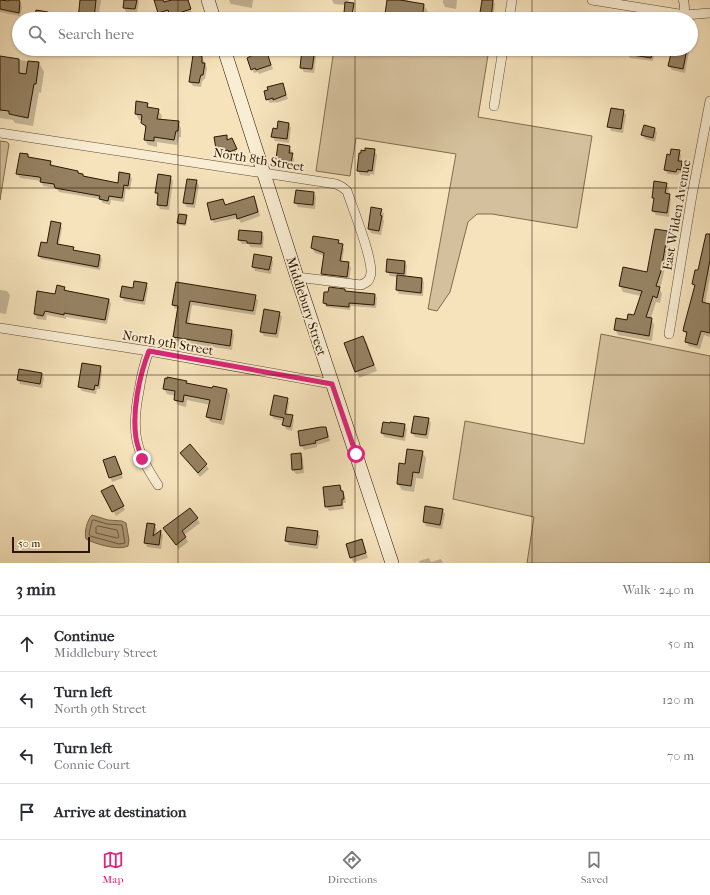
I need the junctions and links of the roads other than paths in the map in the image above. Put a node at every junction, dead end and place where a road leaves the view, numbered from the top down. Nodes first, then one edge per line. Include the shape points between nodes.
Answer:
1 (208, 0) edge
2 (512, 0) edge
3 (592, 0) edge
4 (683, 0) edge
5 (212, 12) edge
6 (509, 12) edge
7 (662, 12) edge
8 (685, 12) edge
9 (710, 13) edge
10 (698, 14) edge
11 (226, 56) edge
12 (503, 56) edge
13 (710, 101) edge
14 (494, 106) dead end
15 (0, 133) edge
16 (263, 174) junction
17 (297, 277) junction
18 (0, 328) edge
19 (669, 334) dead end
20 (149, 351) junction
21 (332, 384) junction
22 (158, 485) dead end
23 (392, 563) edge

1 - 5 main road
2 - 6 street
3 - 7 street
4 - 8 street
9 - 10 street
11 - 16 main road, Middlebury Street
12 - 14 street
13 - 19 street, East Wilden Avenue
15 - 16 street, North 8th Street
16 - 17 main road, Middlebury Street
16 - 17 street, North 8th Street via 342,186 347,191 371,264 371,276 368,282 361,285
17 - 21 main road, Middlebury Street
18 - 20 street, North 9th Street
20 - 21 street, North 9th Street
20 - 22 street via 135,412 136,439 142,459
21 - 23 main road, Middlebury Street

